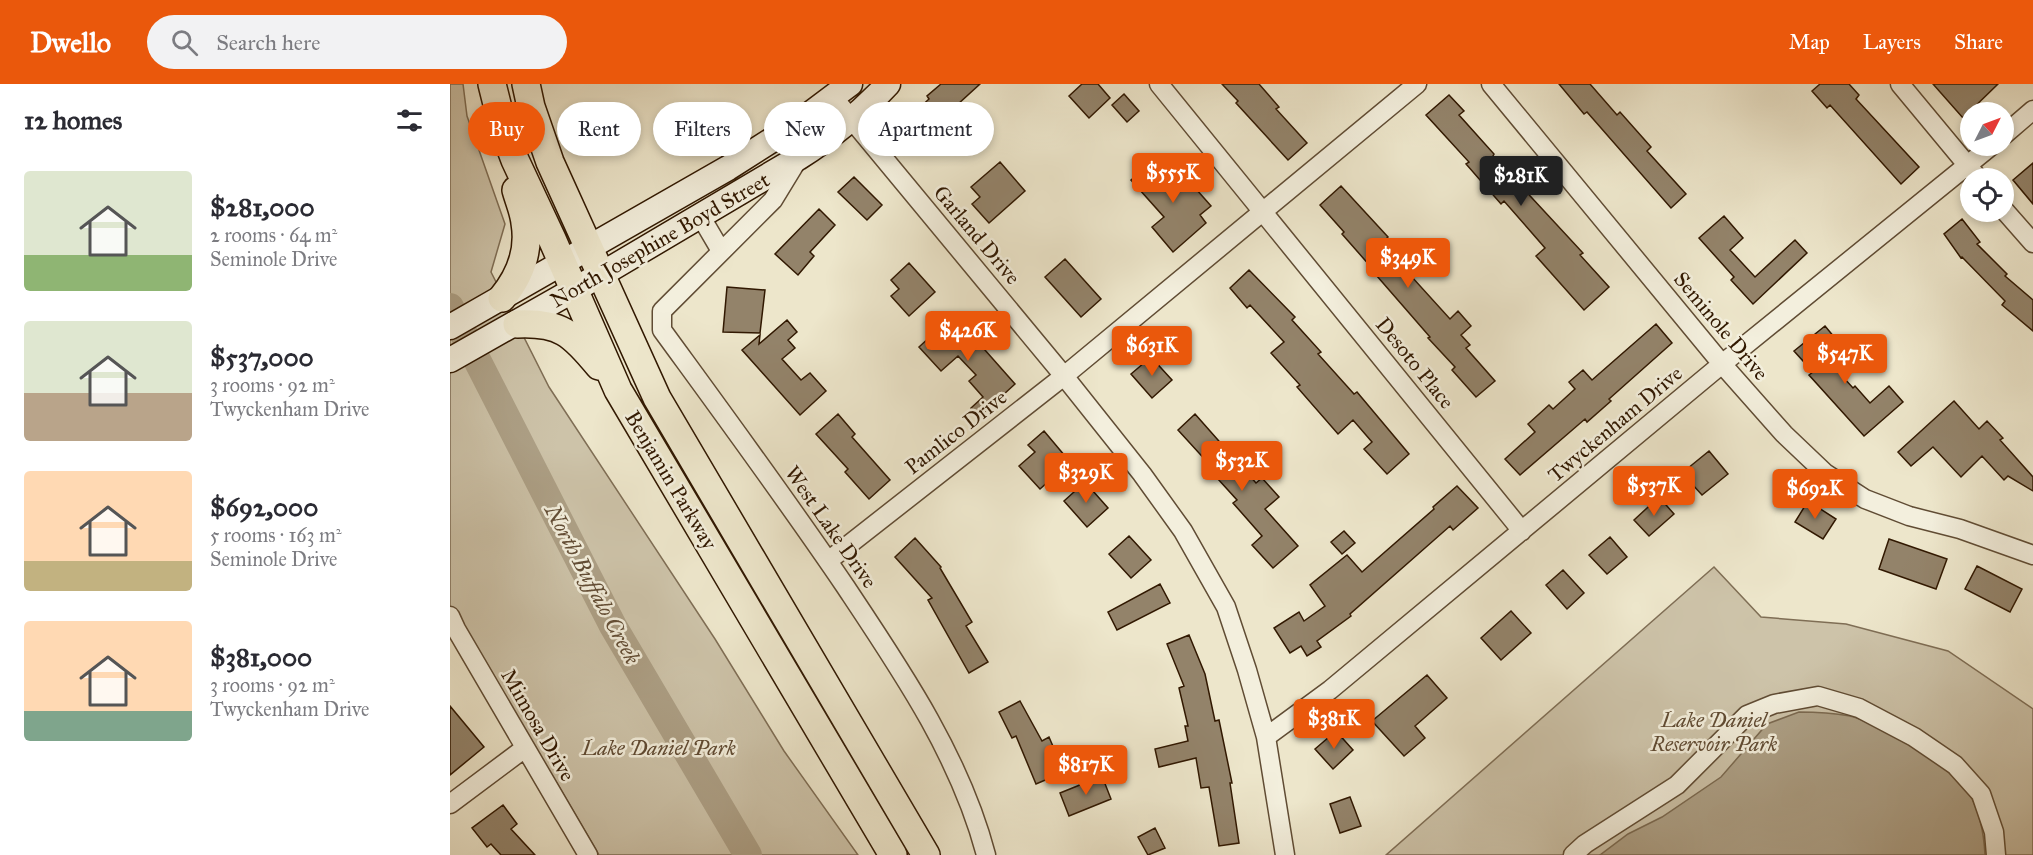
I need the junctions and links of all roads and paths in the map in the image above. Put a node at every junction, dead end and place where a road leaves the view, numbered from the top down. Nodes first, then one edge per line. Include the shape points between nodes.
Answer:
1 (492, 84) edge
2 (526, 84) edge
3 (888, 84) edge
4 (1159, 84) edge
5 (1417, 84) edge
6 (1491, 84) edge
7 (1900, 84) edge
8 (842, 90) edge
9 (496, 102) edge
10 (2033, 110) edge
11 (851, 119) junction
12 (2014, 126) edge
13 (509, 156) edge
14 (514, 156) edge
15 (798, 159) junction
16 (1970, 168) edge
17 (1960, 182) edge
18 (1264, 212) junction
19 (701, 217) junction
20 (2014, 221) edge
21 (2033, 243) edge
22 (589, 247) junction
23 (721, 251) junction
24 (562, 262) junction
25 (602, 274) junction
26 (574, 289) junction
27 (502, 298) junction
28 (517, 324) junction
29 (450, 327) edge
30 (450, 360) edge
31 (1722, 364) junction
32 (1064, 376) junction
33 (618, 390) junction
34 (1522, 531) junction
35 (2033, 555) edge
36 (828, 561) junction
37 (450, 616) edge
38 (1266, 737) junction
39 (525, 748) junction
40 (450, 804) edge
41 (588, 855) edge
42 (893, 855) edge
43 (927, 855) edge
44 (986, 855) edge
45 (1285, 855) edge
46 (1573, 855) edge
47 (1996, 855) edge

1 - 9 main road, Benjamin Parkway
2 - 22 main road, Benjamin Parkway via 550,162
3 - 11 main road, North Josephine Boyd Street
4 - 18 street, Desoto Place
5 - 18 street, Pamlico Drive
6 - 31 street, Seminole Drive
7 - 16 street
8 - 11 street, Garland Drive
8 - 22 main road, North Josephine Boyd Street via 728,168
10 - 12 street
11 - 15 main road, North Josephine Boyd Street
11 - 32 street, Garland Drive
13 - 27 main road via 525,223 526,248 522,267
14 - 24 main road, Benjamin Parkway
15 - 19 main road, North Josephine Boyd Street
15 - 23 street, West Lake Drive via 773,200
17 - 31 street, Twyckenham Drive
18 - 32 street, Pamlico Drive
18 - 34 street, Desoto Place
19 - 23 street
19 - 25 main road, North Josephine Boyd Street
20 - 21 street
22 - 24 main road, North Josephine Boyd Street
22 - 25 main road, Benjamin Parkway
23 - 36 street, West Lake Drive via 662,311 662,330
24 - 26 main road, Benjamin Parkway
24 - 27 main road, North Josephine Boyd Street
25 - 26 main road, North Josephine Boyd Street
25 - 43 main road, Benjamin Parkway via 657,398
26 - 28 main road, North Josephine Boyd Street
26 - 33 main road, Benjamin Parkway
27 - 29 main road, North Josephine Boyd Street
28 - 30 main road, North Josephine Boyd Street
28 - 33 main road via 536,323 564,331 578,340
31 - 34 street, Twyckenham Drive
31 - 35 street, Seminole Drive via 1784,434 1826,473 1865,499
32 - 36 street, Pamlico Drive
32 - 38 street, Garland Drive via 1183,531 1226,607
33 - 42 main road, Benjamin Parkway
34 - 38 street, Twyckenham Drive via 1330,690
36 - 44 street, West Lake Drive via 923,707 953,766
37 - 39 street, Mimosa Drive
38 - 45 street, Garland Drive
39 - 40 street
39 - 41 street, Mimosa Drive
46 - 47 street via 1677,785 1747,715 1774,704 1818,696 1859,708 1914,737 1955,765 1981,794 1994,832

